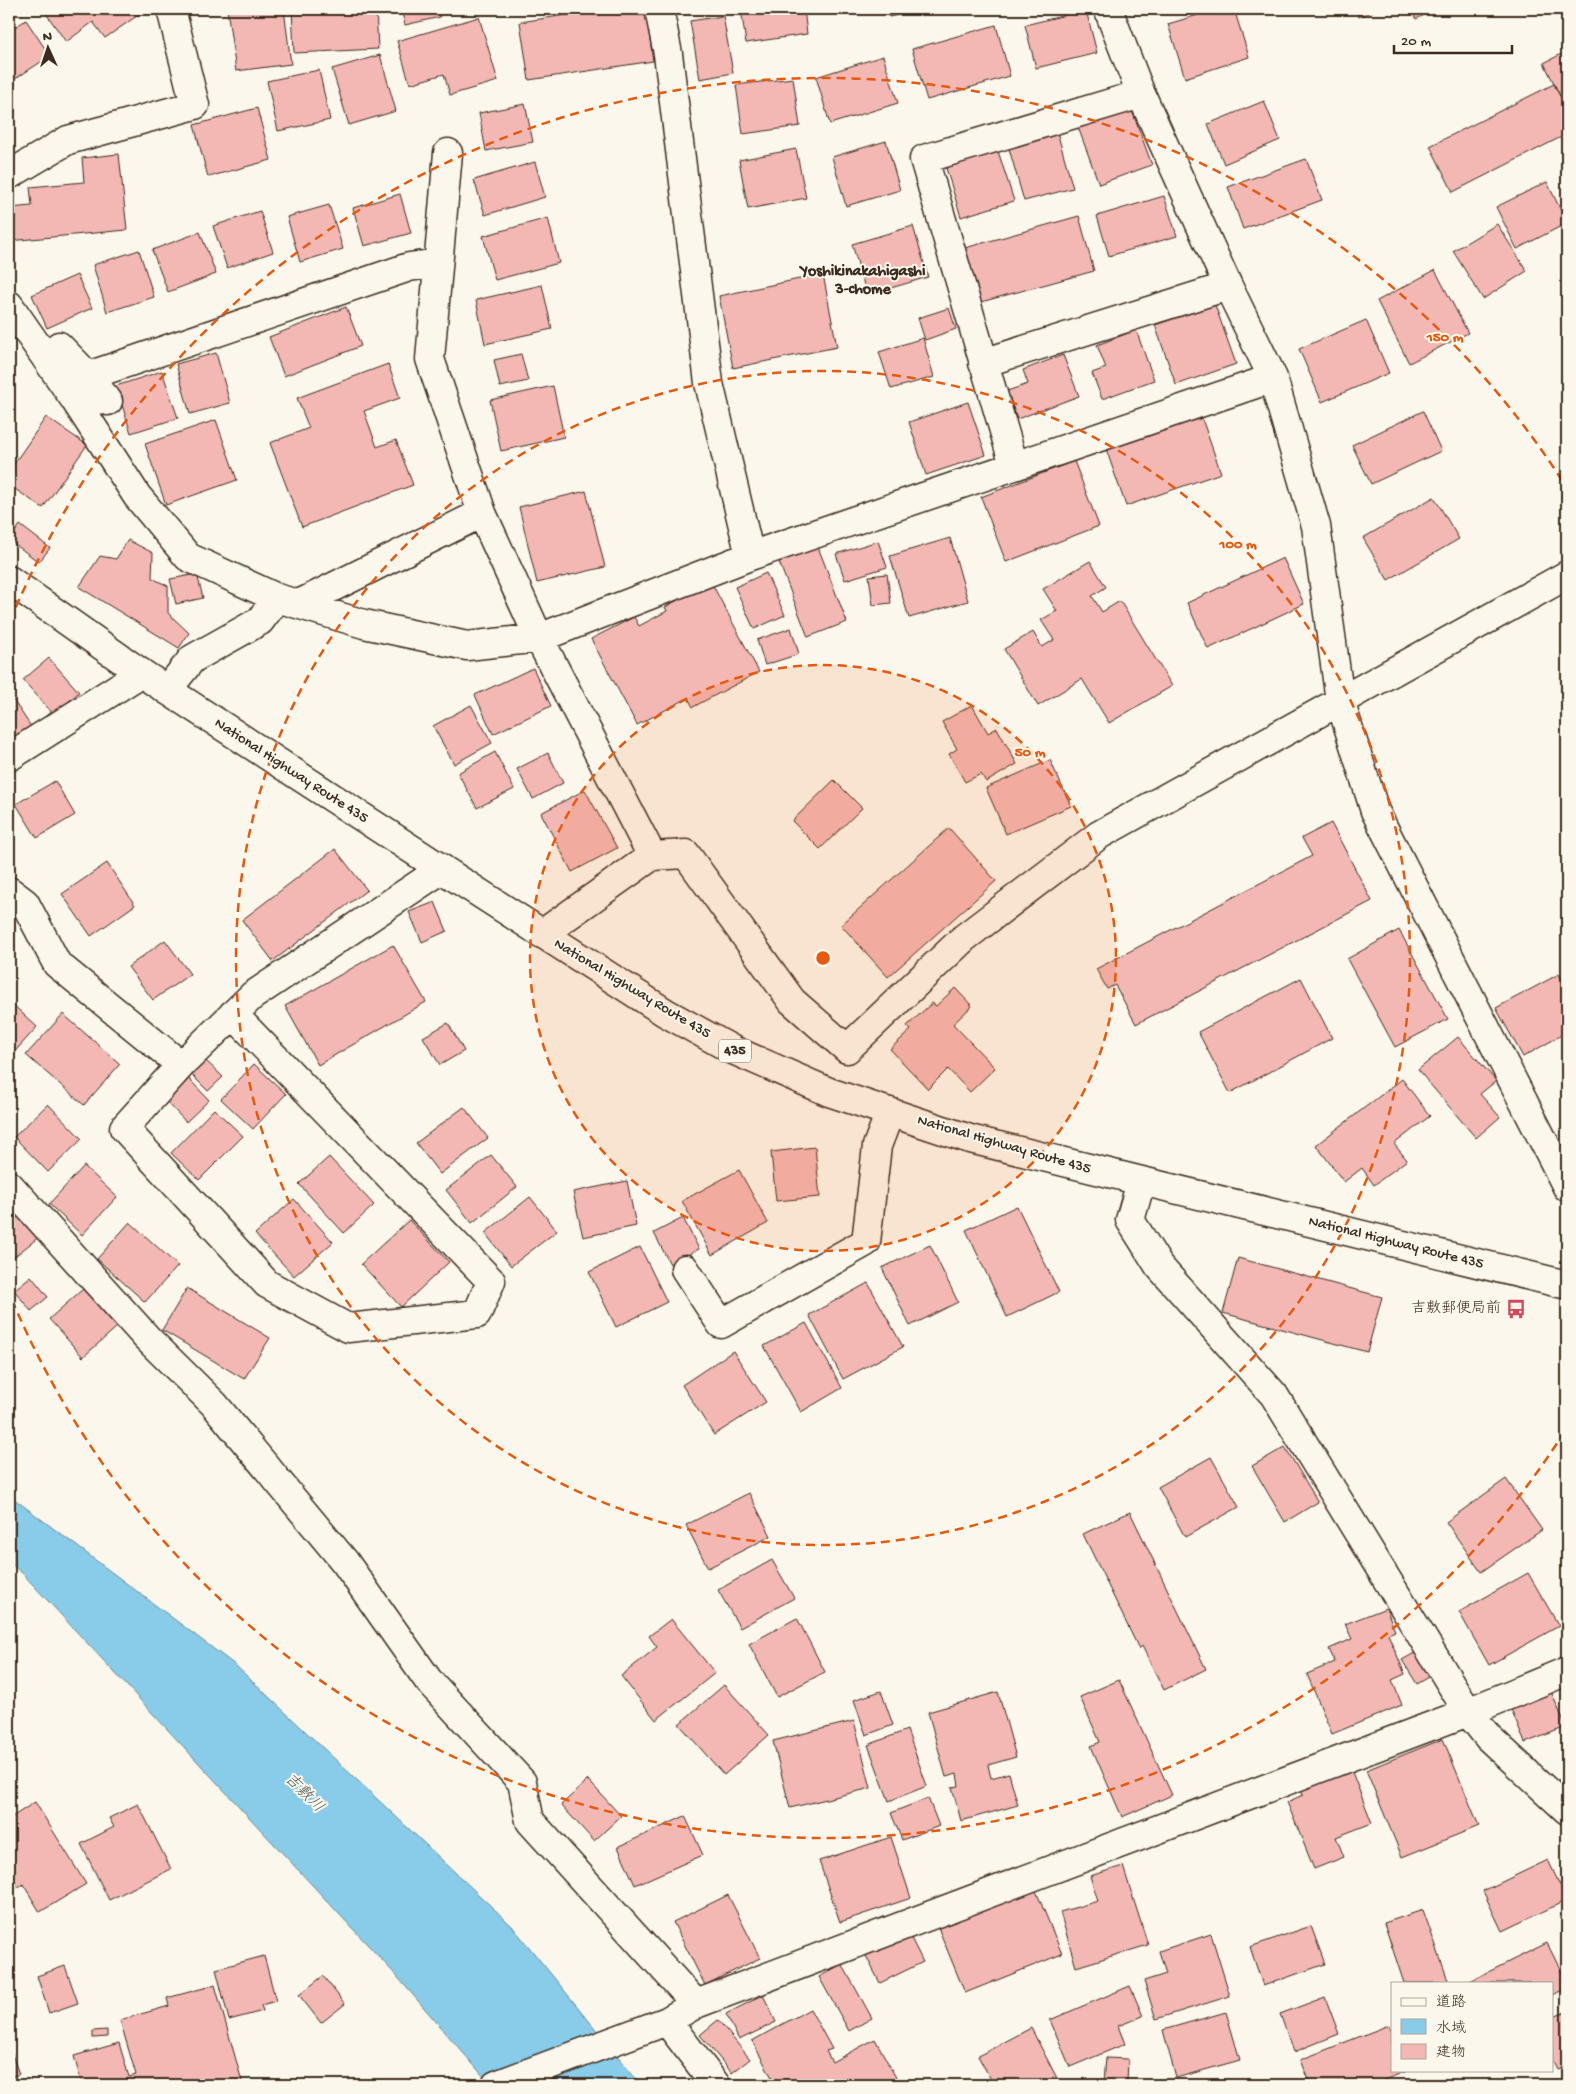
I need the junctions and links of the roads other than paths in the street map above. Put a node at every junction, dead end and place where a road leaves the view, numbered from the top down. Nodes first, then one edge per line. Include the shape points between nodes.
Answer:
1 (171, 9) edge
2 (659, 9) edge
3 (1108, 9) edge
4 (1141, 94) junction
5 (448, 153) dead end
6 (9, 175) edge
7 (438, 263) junction
8 (1228, 286) junction
9 (9, 305) edge
10 (60, 346) dead end
11 (984, 363) junction
12 (88, 376) junction
13 (1273, 378) junction
14 (108, 401) dead end
15 (1014, 465) junction
16 (482, 513) junction
17 (750, 556) junction
18 (1567, 575) edge
19 (9, 580) edge
20 (288, 601) junction
21 (539, 638) junction
22 (141, 672) junction
23 (167, 690) junction
24 (1340, 701) junction
25 (9, 757) edge
26 (652, 856) junction
27 (442, 869) junction
28 (9, 891) edge
29 (542, 934) junction
30 (233, 1014) junction
31 (181, 1065) junction
32 (890, 1112) junction
33 (1141, 1182) junction
34 (9, 1185) edge
35 (1567, 1187) edge
36 (685, 1269) dead end
37 (1567, 1284) edge
38 (1567, 1671) edge
39 (1468, 1712) junction
40 (1567, 1810) edge
41 (696, 2004) junction
42 (667, 2021) junction
43 (496, 2085) edge
44 (716, 2085) edge

1 - 6 main road via 195,105 68,140
2 - 17 main road via 668,54 709,383
3 - 4 main road
4 - 8 main road
4 - 11 main road via 924,159
5 - 7 main road
7 - 12 main road via 408,267
7 - 16 main road via 430,359
8 - 11 main road
8 - 13 main road
9 - 20 main road via 137,496 188,557
10 - 12 main road
11 - 15 main road
12 - 14 main road
13 - 15 main road
13 - 24 main road via 1316,526
15 - 17 main road
16 - 20 main road
16 - 21 main road
17 - 21 main road
18 - 24 main road
19 - 22 main road, National Highway Route 435 / 435
20 - 21 main road via 364,624 467,646
20 - 23 main road via 192,660
21 - 26 main road
22 - 23 main road, National Highway Route 435 / 435
22 - 25 main road
23 - 27 main road, National Highway Route 435 / 435
24 - 26 main road via 1099,835 964,938 847,1049 792,1001 686,854
24 - 35 main road via 1375,811
26 - 29 main road
27 - 29 main road, National Highway Route 435 / 435
27 - 30 main road via 252,996
28 - 31 main road via 25,903 57,964
29 - 32 main road, National Highway Route 435 / 435 via 666,1013 733,1050 829,1092
30 - 31 main road
30 - 31 main road via 491,1281 477,1314 348,1328 267,1284 124,1128
32 - 33 main road, National Highway Route 435 / 435 via 970,1139
32 - 36 main road via 877,1146 866,1242 721,1324
33 - 37 main road, National Highway Route 435 / 435
33 - 39 main road via 1130,1220 1159,1266 1274,1394
34 - 41 main road via 147,1338 214,1404 345,1562 428,1680 522,1782 530,1821
38 - 39 main road
39 - 40 main road via 1488,1737
39 - 41 main road
41 - 42 main road
42 - 43 main road
42 - 44 main road

